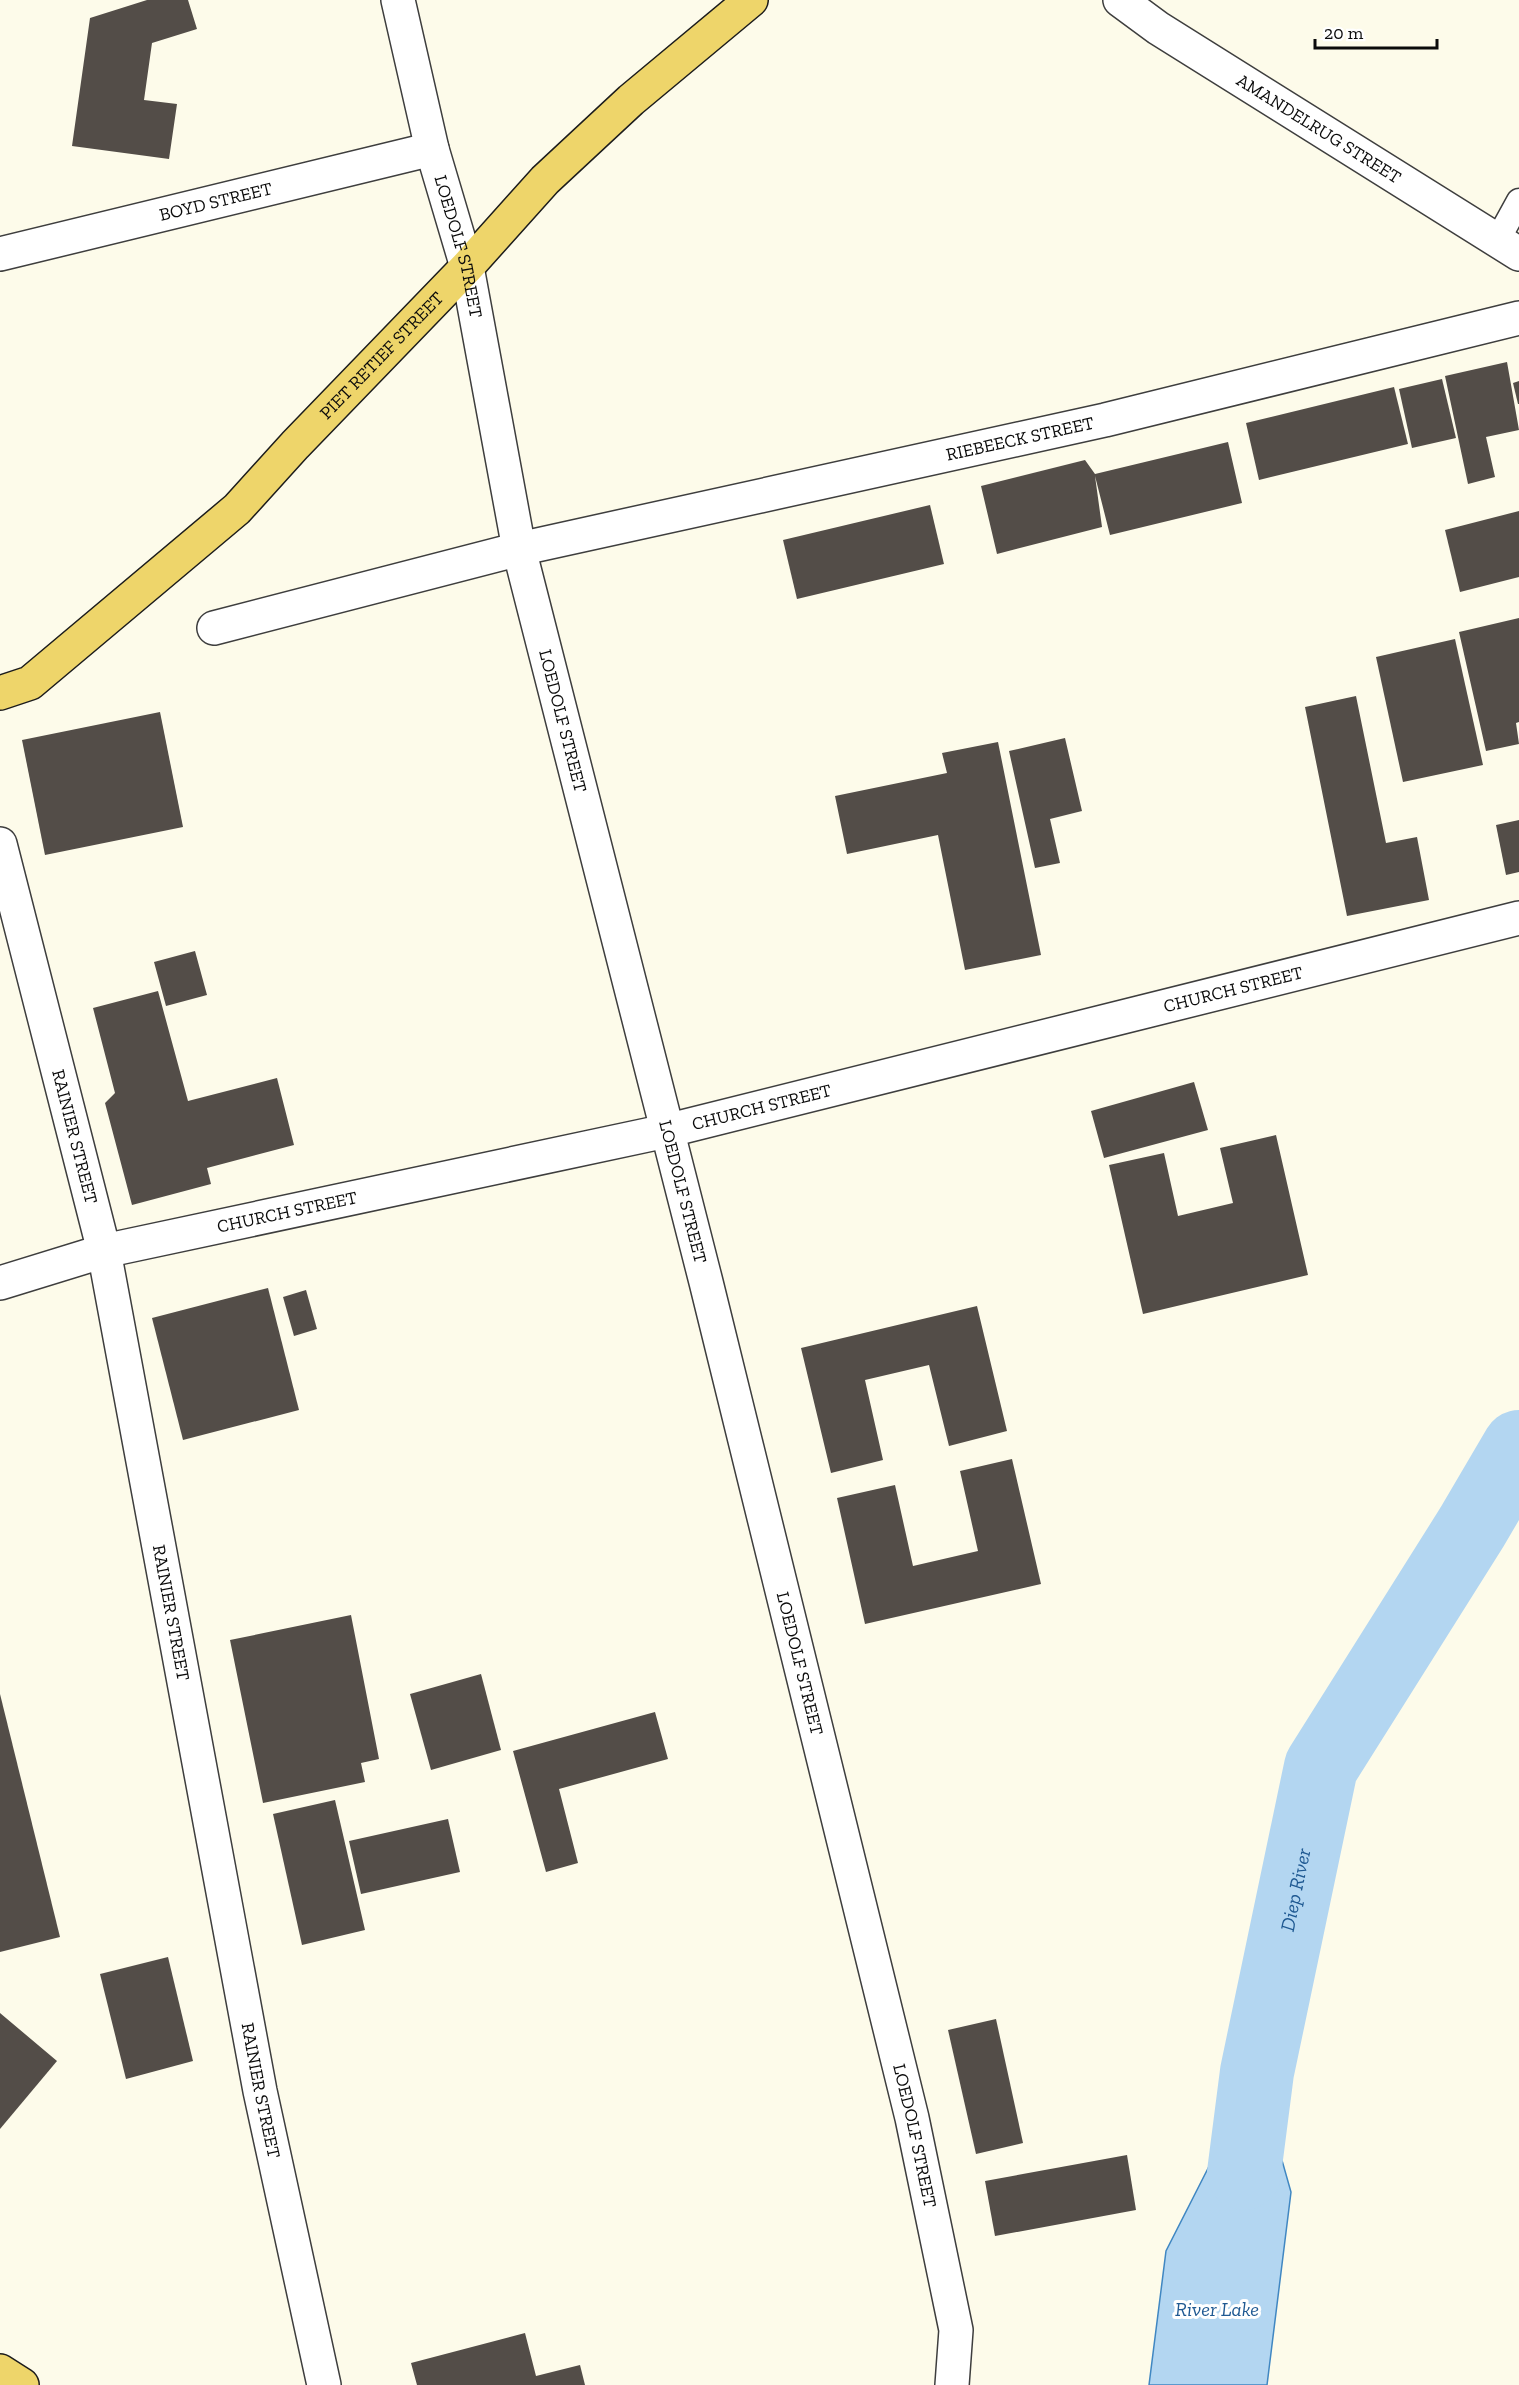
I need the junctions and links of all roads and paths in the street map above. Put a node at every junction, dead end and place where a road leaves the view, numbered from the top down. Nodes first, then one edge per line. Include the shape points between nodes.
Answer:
1 (398, 0) edge
2 (751, 0) edge
3 (1120, 0) edge
4 (432, 149) junction
5 (1519, 201) edge
6 (1508, 247) edge
7 (0, 254) edge
8 (467, 267) junction
9 (1519, 318) edge
10 (519, 549) junction
11 (214, 628) dead end
12 (0, 693) edge
13 (0, 844) edge
14 (1519, 918) edge
15 (666, 1131) junction
16 (104, 1251) junction
17 (0, 1283) edge
18 (0, 2371) edge
19 (22, 2385) edge
20 (324, 2385) edge
21 (952, 2385) edge

1 - 4 street, LOEDOLF STREET
2 - 8 main road, PIET RETIEF STREET via 631,100 545,180
3 - 6 street, AMANDELRUG STREET via 1158,28
4 - 7 street, BOYD STREET
4 - 8 street, LOEDOLF STREET
5 - 6 lane
8 - 10 street, LOEDOLF STREET
8 - 12 main road, PIET RETIEF STREET via 237,509 30,682
9 - 10 street, RIEBEECK STREET via 1105,420
10 - 11 street, RIEBEECK STREET
10 - 15 street, LOEDOLF STREET
13 - 16 street, RAINIER STREET
14 - 15 street, CHURCH STREET
15 - 16 street, CHURCH STREET
15 - 21 street, LOEDOLF STREET via 912,2118 956,2330
16 - 17 street, CHURCH STREET
16 - 20 street, RAINIER STREET via 260,2091
18 - 19 main road

